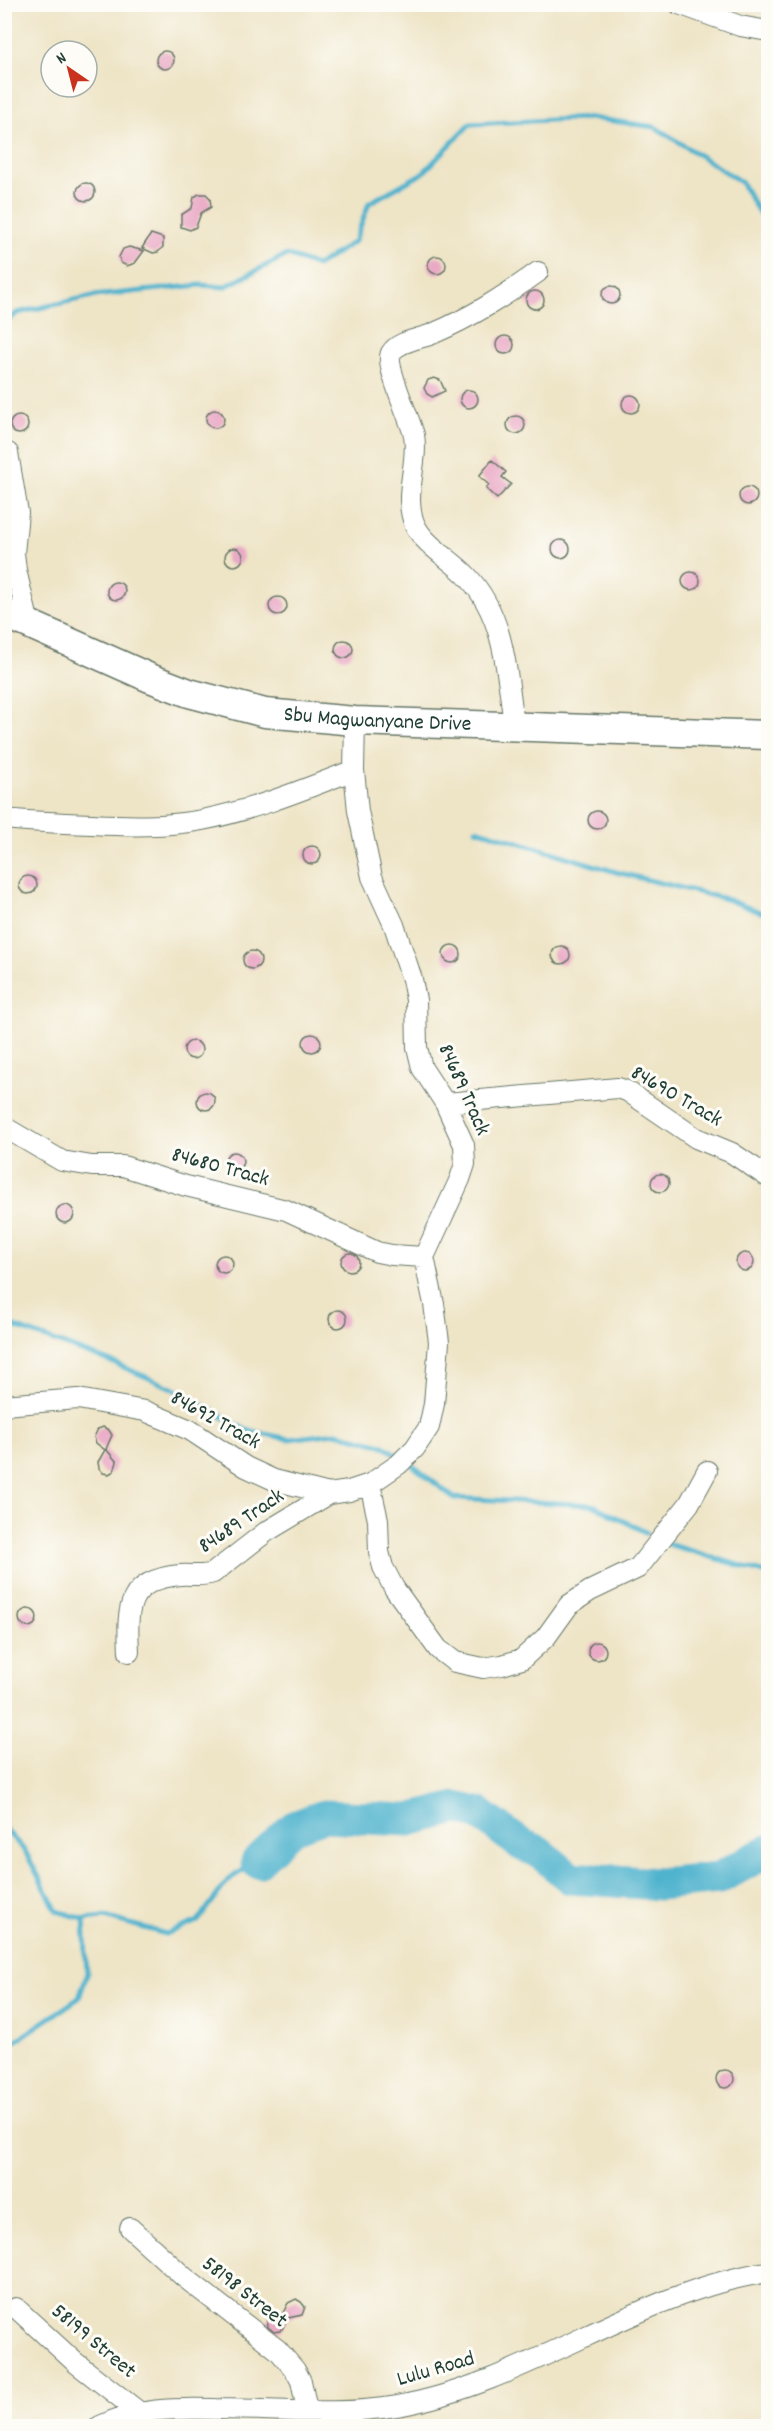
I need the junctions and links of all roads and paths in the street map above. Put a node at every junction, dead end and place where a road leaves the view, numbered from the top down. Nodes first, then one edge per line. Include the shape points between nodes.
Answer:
1 (679, 4) edge
2 (768, 31) edge
3 (538, 272) dead end
4 (8, 453) dead end
5 (17, 618) edge
6 (355, 721) junction
7 (514, 725) junction
8 (768, 735) edge
9 (354, 770) junction
10 (4, 819) edge
11 (446, 1103) junction
12 (4, 1127) edge
13 (768, 1177) edge
14 (424, 1257) junction
15 (4, 1405) edge
16 (706, 1471) dead end
17 (370, 1484) junction
18 (329, 1494) junction
19 (129, 1652) dead end
20 (130, 2228) dead end
21 (768, 2272) edge
22 (16, 2308) dead end
23 (307, 2410) junction
24 (139, 2412) junction
25 (273, 2418) edge
26 (100, 2427) edge

1 - 2 street via 740,26
3 - 7 street via 493,304 401,345 389,357 414,437 410,501 414,523 483,596 504,647
4 - 5 street via 18,513 14,553
5 - 6 main road, Sbu Magwanyane Drive via 189,693 265,713
6 - 7 main road, Sbu Magwanyane Drive
6 - 9 street, 84689 Track
7 - 8 main road, Sbu Magwanyane Drive
9 - 10 street via 280,798 186,823 120,826
9 - 11 street, 84689 Track via 372,877 412,979 422,1068
11 - 13 street, 84690 Track via 618,1088 696,1138 732,1154
11 - 14 street, 84689 Track via 464,1146 465,1164
12 - 14 street, 84680 Track via 62,1161 123,1166 286,1210 376,1252
14 - 17 street, 84689 Track via 439,1342 429,1427 399,1464
15 - 18 street, 84692 Track via 78,1400 145,1411 190,1430 246,1467 274,1480
16 - 17 street via 690,1504 638,1568 569,1605 546,1637 522,1659 483,1668 455,1662 438,1649 394,1588 379,1552 378,1520
17 - 18 street, 84689 Track
18 - 19 street, 84689 Track via 266,1532 213,1573 173,1575 136,1592 127,1622
20 - 23 street, 58198 Street via 184,2277 278,2350 301,2381
21 - 23 street, Lulu Road via 712,2284 457,2392 394,2407
22 - 24 street, 58199 Street
23 - 25 street, Lulu Road
24 - 25 street, Lulu Road via 198,2408
24 - 26 street, Lulu Road

